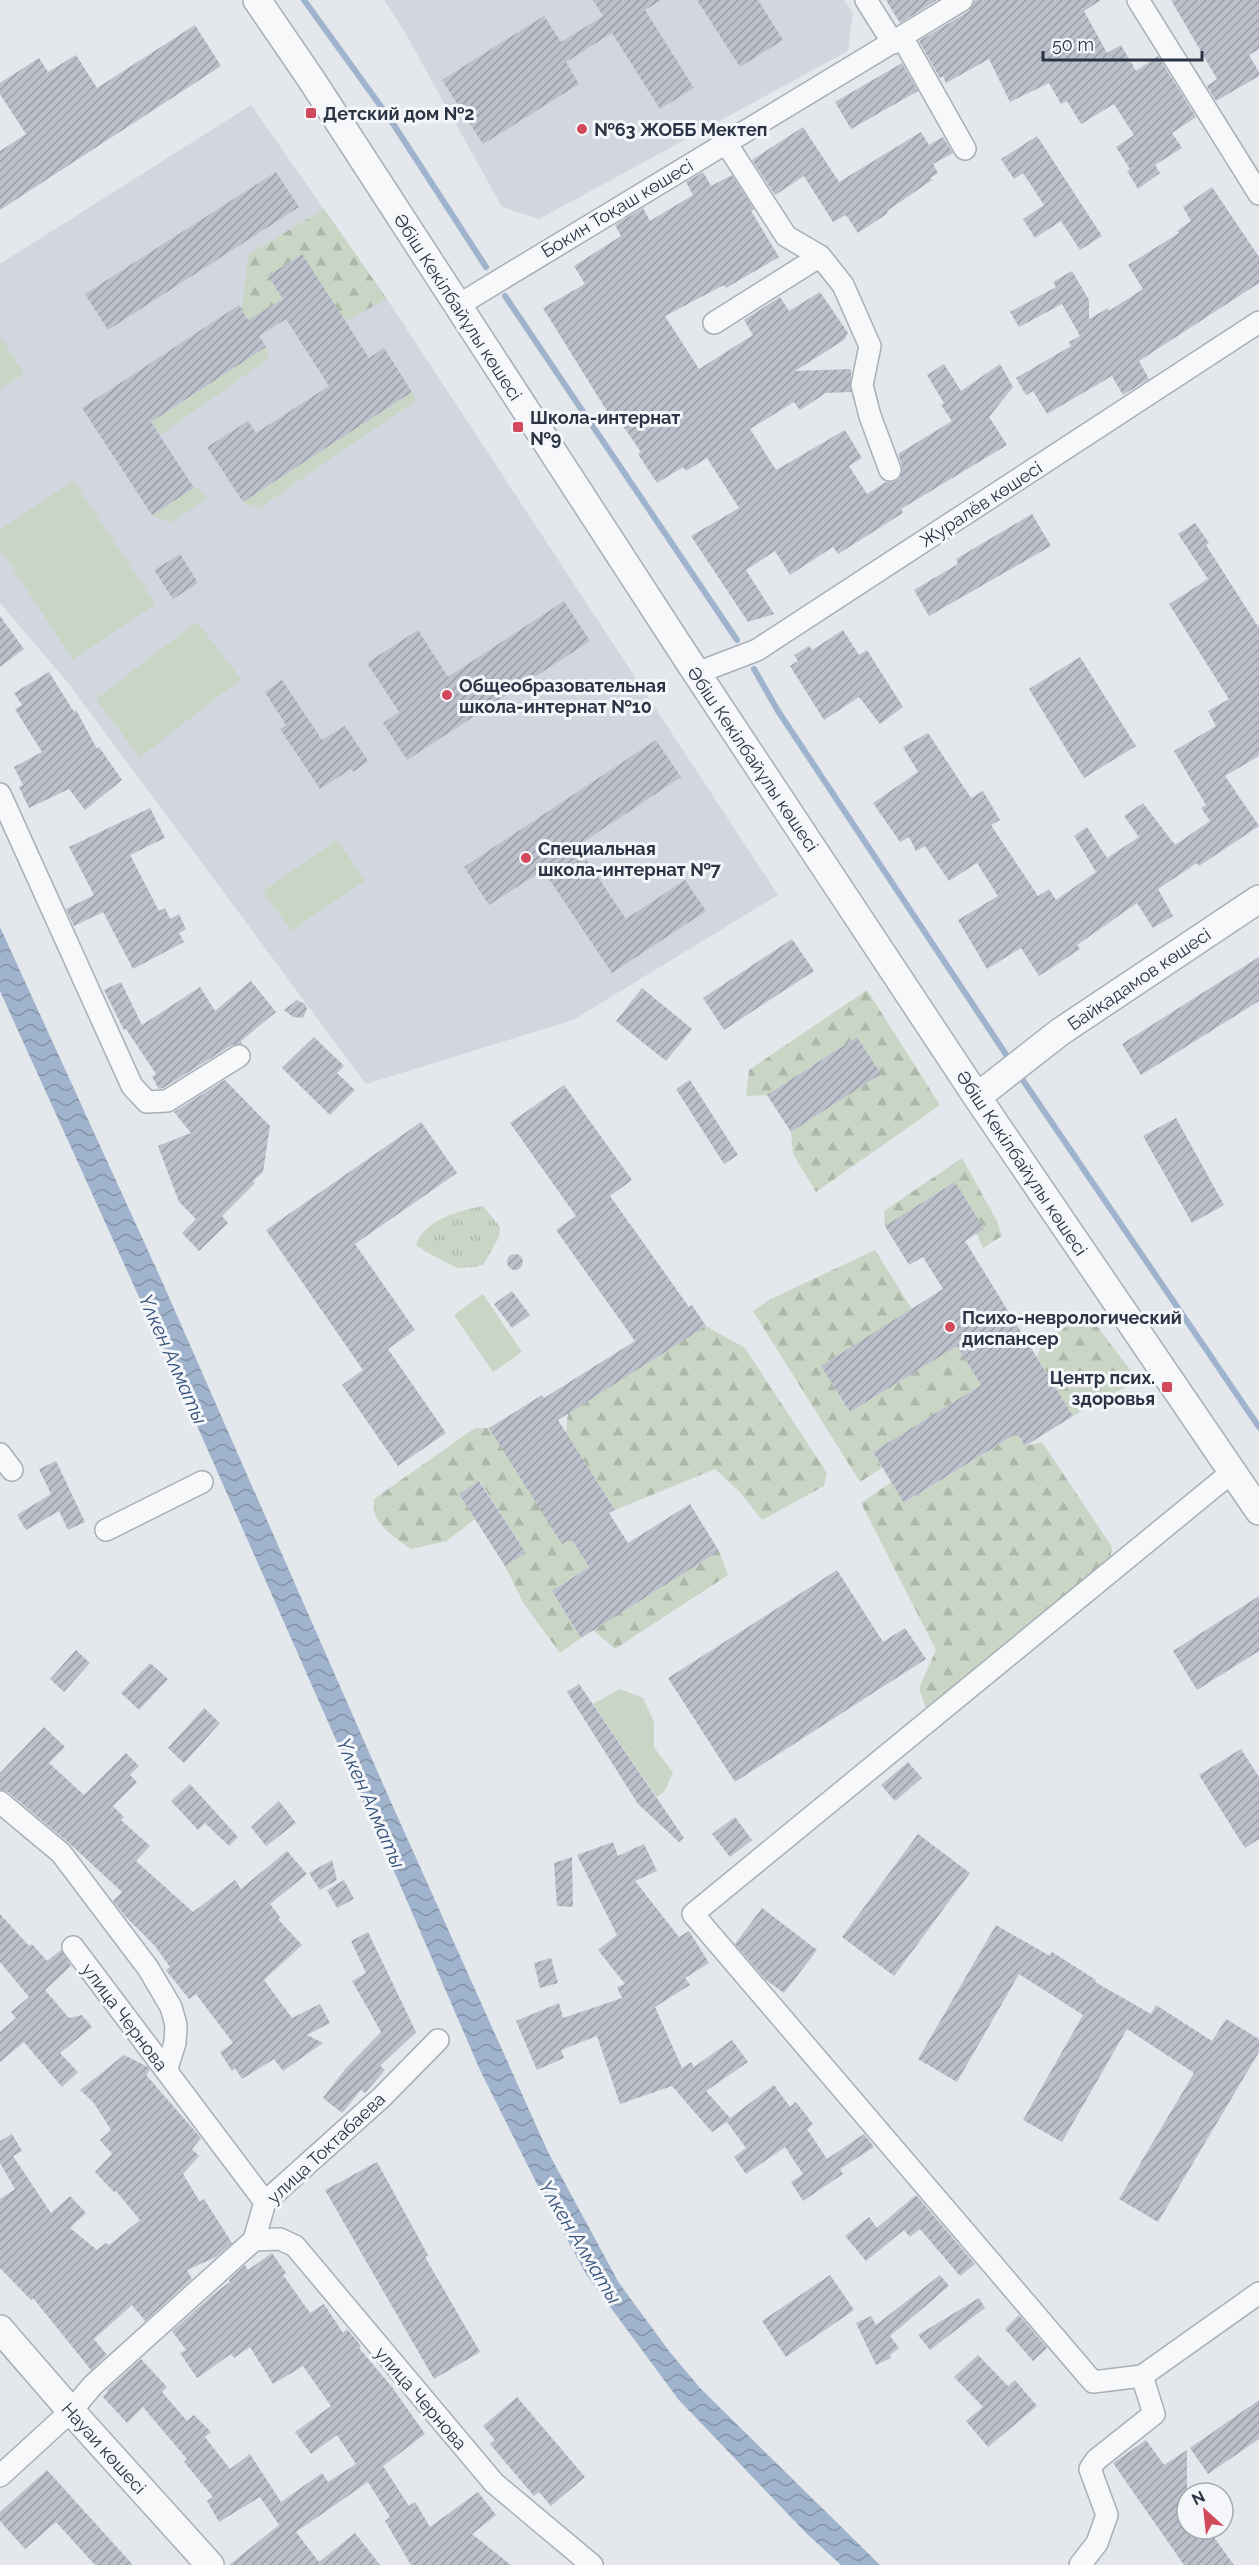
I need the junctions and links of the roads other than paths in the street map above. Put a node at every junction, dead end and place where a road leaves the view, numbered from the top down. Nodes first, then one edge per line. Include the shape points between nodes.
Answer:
1 (257, 0) edge
2 (866, 0) edge
3 (962, 0) edge
4 (1138, 0) edge
5 (897, 40) junction
6 (726, 143) junction
7 (965, 149) dead end
8 (1259, 194) edge
9 (820, 256) junction
10 (457, 306) junction
11 (1259, 322) edge
12 (714, 323) dead end
13 (890, 470) dead end
14 (697, 673) junction
15 (0, 794) edge
16 (1259, 898) edge
17 (239, 1056) dead end
18 (977, 1097) junction
19 (1233, 1472) junction
20 (202, 1482) dead end
21 (1259, 1511) edge
22 (106, 1530) dead end
23 (0, 1802) edge
24 (73, 1947) dead end
25 (438, 2040) dead end
26 (166, 2072) junction
27 (265, 2202) junction
28 (254, 2240) junction
29 (1259, 2293) edge
30 (0, 2329) edge
31 (1142, 2376) junction
32 (71, 2411) junction
33 (0, 2476) edge
34 (210, 2565) edge
35 (592, 2565) edge
36 (1080, 2565) edge

1 - 10 street, Әбіш Кекілбайұлы көшесі
2 - 5 street
3 - 5 street, Бокин Тоқаш көшесі
4 - 8 street
5 - 6 street, Бокин Тоқаш көшесі
5 - 7 street
6 - 9 street via 786,236
6 - 10 street, Бокин Тоқаш көшесі
9 - 12 street
9 - 13 street via 843,285 870,345 862,385
10 - 14 street, Әбіш Кекілбайұлы көшесі
11 - 14 street, Журалёв көшесі via 757,650
14 - 18 street, Әбіш Кекілбайұлы көшесі
15 - 17 street via 132,1086 147,1102 167,1101
16 - 18 street, Байқадамов көшесі via 1060,1032
18 - 19 street, Әбіш Кекілбайұлы көшесі
19 - 21 street, Әбіш Кекілбайұлы көшесі
19 - 31 street via 693,1914 1094,2382
20 - 22 street
23 - 26 street via 61,1853 148,1968 171,2007 176,2025
24 - 26 street, улица Чернова
25 - 27 street, улица Токтабаева via 382,2097
26 - 27 street, улица Чернова
27 - 28 street, улица Токтабаева
28 - 32 street via 93,2385
28 - 35 street, улица Чернова via 280,2239 295,2246 494,2483
29 - 31 street
30 - 32 street, Науаи көшесі
31 - 36 street via 1154,2414 1090,2469 1107,2515 1097,2543
32 - 33 street
32 - 34 street, Науаи көшесі

